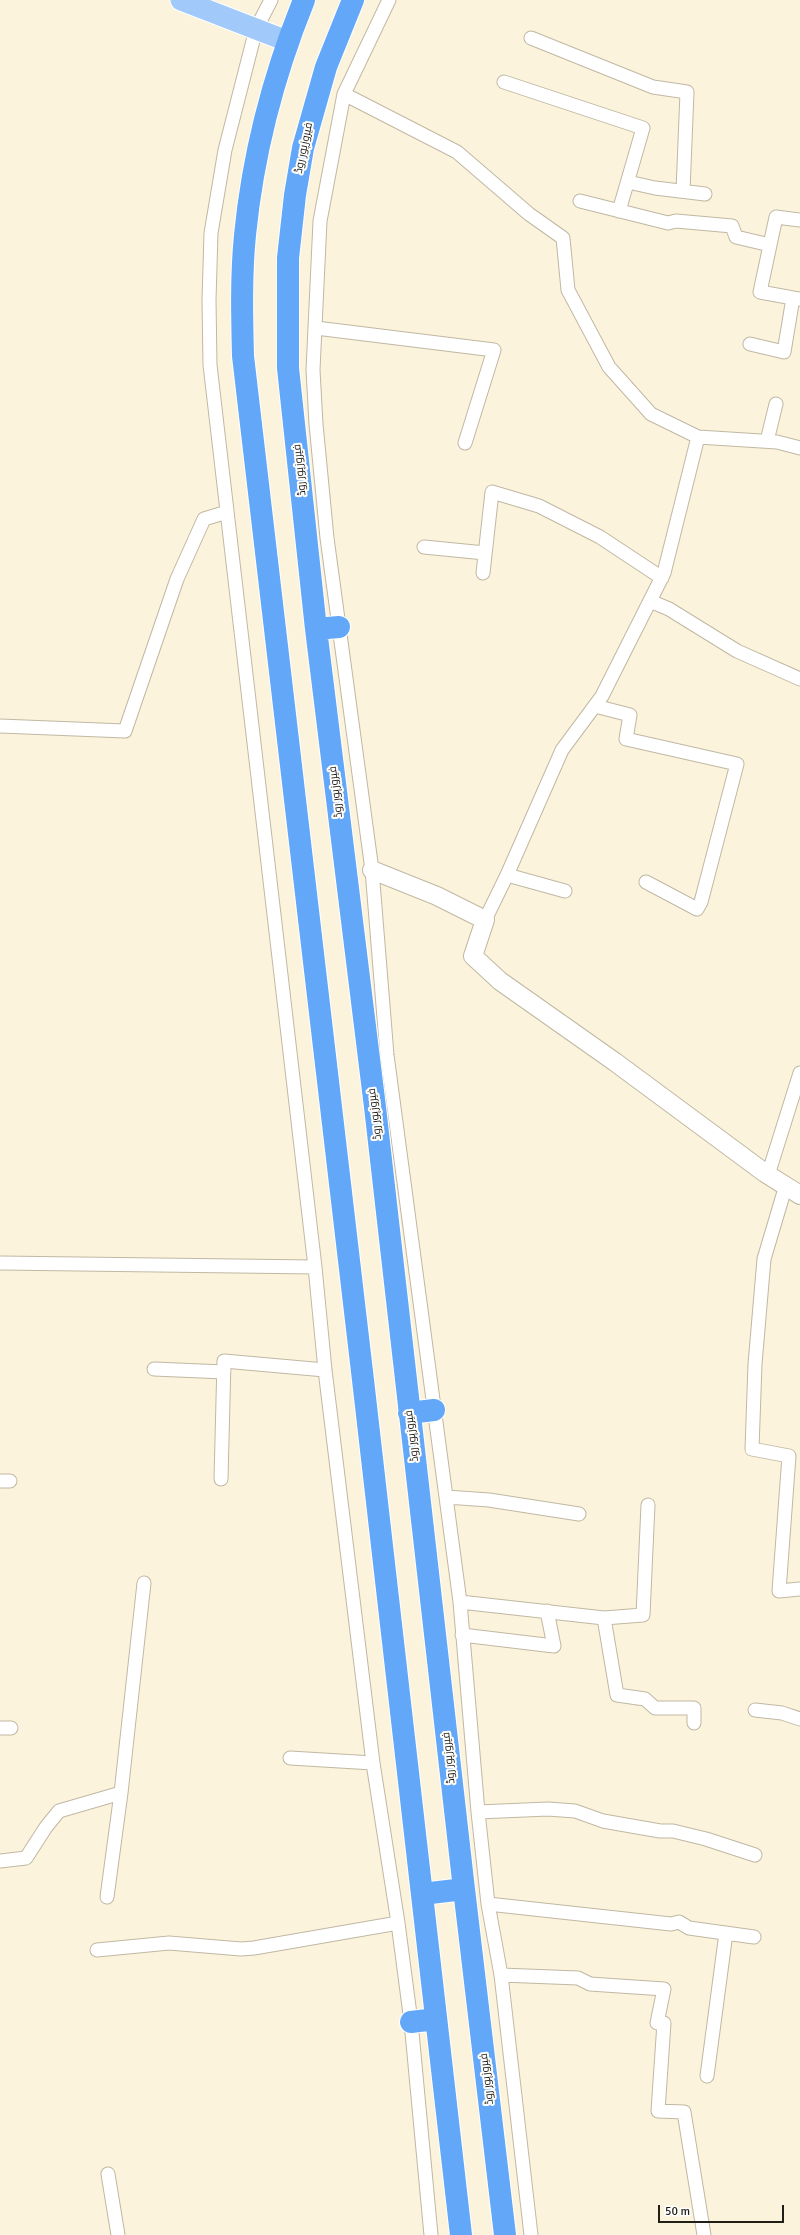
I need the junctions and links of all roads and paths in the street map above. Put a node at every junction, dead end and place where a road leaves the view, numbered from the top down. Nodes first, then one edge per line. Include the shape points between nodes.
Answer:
1 (181, 0) edge
2 (271, 0) edge
3 (304, 0) edge
4 (353, 0) edge
5 (389, 0) edge
6 (256, 29) junction
7 (531, 38) dead end
8 (287, 41) junction
9 (504, 82) dead end
10 (344, 94) junction
11 (628, 182) junction
12 (683, 191) junction
13 (706, 194) dead end
14 (580, 201) dead end
15 (619, 211) junction
16 (800, 220) edge
17 (770, 245) junction
18 (797, 299) edge
19 (316, 328) junction
20 (750, 344) dead end
21 (776, 404) dead end
22 (698, 437) junction
23 (768, 441) junction
24 (465, 443) dead end
25 (800, 448) edge
26 (227, 512) junction
27 (424, 547) dead end
28 (485, 553) junction
29 (483, 573) dead end
30 (662, 578) junction
31 (650, 600) junction
32 (339, 627) junction
33 (316, 629) junction
34 (800, 679) edge
35 (595, 706) junction
36 (0, 726) edge
37 (372, 870) junction
38 (507, 875) junction
39 (646, 882) dead end
40 (565, 891) dead end
41 (485, 920) junction
42 (800, 1073) edge
43 (768, 1175) junction
44 (793, 1190) edge
45 (0, 1263) edge
46 (315, 1267) junction
47 (154, 1369) dead end
48 (325, 1370) junction
49 (224, 1372) junction
50 (434, 1410) junction
51 (410, 1413) junction
52 (221, 1479) dead end
53 (446, 1498) junction
54 (648, 1505) dead end
55 (579, 1514) dead end
56 (144, 1583) dead end
57 (800, 1589) edge
58 (460, 1602) junction
59 (547, 1611) junction
60 (604, 1618) junction
61 (462, 1635) junction
62 (755, 1710) dead end
63 (800, 1719) edge
64 (694, 1723) dead end
65 (290, 1758) dead end
66 (373, 1763) junction
67 (121, 1793) junction
68 (478, 1812) junction
69 (755, 1855) dead end
70 (0, 1861) edge
71 (464, 1889) junction
72 (422, 1894) junction
73 (107, 1897) dead end
74 (488, 1904) junction
75 (398, 1923) junction
76 (726, 1933) junction
77 (754, 1937) dead end
78 (97, 1950) dead end
79 (501, 1975) junction
80 (436, 2019) junction
81 (411, 2022) junction
82 (707, 2076) dead end
83 (108, 2174) dead end
84 (118, 2235) edge
85 (431, 2235) edge
86 (461, 2235) edge
87 (505, 2235) edge
88 (531, 2235) edge
89 (704, 2235) edge

1 - 6 main road
2 - 6 street
3 - 8 highway
4 - 33 highway, فیروزپور روڈ via 326,67 303,148 288,258 288,368
5 - 10 street
6 - 8 main road
6 - 26 street via 225,150 211,233 208,300 210,365
7 - 12 street via 653,87 687,92
8 - 72 highway via 269,104 251,188 245,235 242,356
9 - 11 street via 643,128
10 - 19 street via 320,221
10 - 22 street via 458,152 530,214 563,238 568,290 609,367 651,414
11 - 12 street
11 - 15 street
12 - 13 street
14 - 15 street
15 - 17 street via 668,223 676,221 732,226 736,237
16 - 17 street via 776,217
17 - 18 street via 760,292
18 - 20 street via 784,352
19 - 24 street via 494,350
19 - 32 street via 313,370 316,424
21 - 23 street
22 - 23 street
22 - 30 street
23 - 25 street
26 - 36 street via 204,518 177,579 125,731
26 - 46 street
27 - 28 street
28 - 29 street
28 - 30 street via 492,492 538,506 593,533
30 - 31 street
31 - 34 street via 737,651
31 - 35 street
32 - 33 highway
32 - 37 street
33 - 51 highway, فیروزپور روڈ
35 - 38 street via 562,750
35 - 39 street via 630,715 626,738 737,764 697,909
37 - 41 street via 437,896
37 - 50 street via 387,1056
38 - 40 street
38 - 41 street
41 - 43 street via 473,956 500,981
42 - 43 street
43 - 44 street
44 - 57 street via 764,1259 755,1364 752,1449 789,1456 779,1591
45 - 46 street
46 - 48 street
47 - 49 street
48 - 49 street via 224,1361
48 - 66 street
49 - 52 street
50 - 51 highway
50 - 53 street
51 - 71 highway, فیروزپور روڈ
53 - 55 street via 490,1500
53 - 58 street
54 - 60 street via 643,1615
56 - 67 street
58 - 59 street
58 - 61 street
59 - 60 street
59 - 61 street via 554,1646
60 - 64 street via 617,1695 645,1699 655,1708 694,1708
61 - 68 street
62 - 63 street via 782,1713
65 - 66 street
66 - 75 street
67 - 70 street via 59,1811 26,1858
67 - 73 street
68 - 69 street via 548,1809 575,1811 603,1821 673,1831 706,1839
68 - 74 street
71 - 72 highway
71 - 87 highway, فیروزپور روڈ
72 - 80 highway
74 - 76 street via 671,1924 679,1922 689,1928
74 - 79 street
75 - 78 street via 254,1948 169,1943
75 - 81 street
76 - 77 street
76 - 82 street
79 - 88 street
79 - 89 street via 578,1978 590,1984 664,1989 657,2023 664,2023 658,2111 684,2112
80 - 81 highway
80 - 86 highway
81 - 85 street
83 - 84 street

